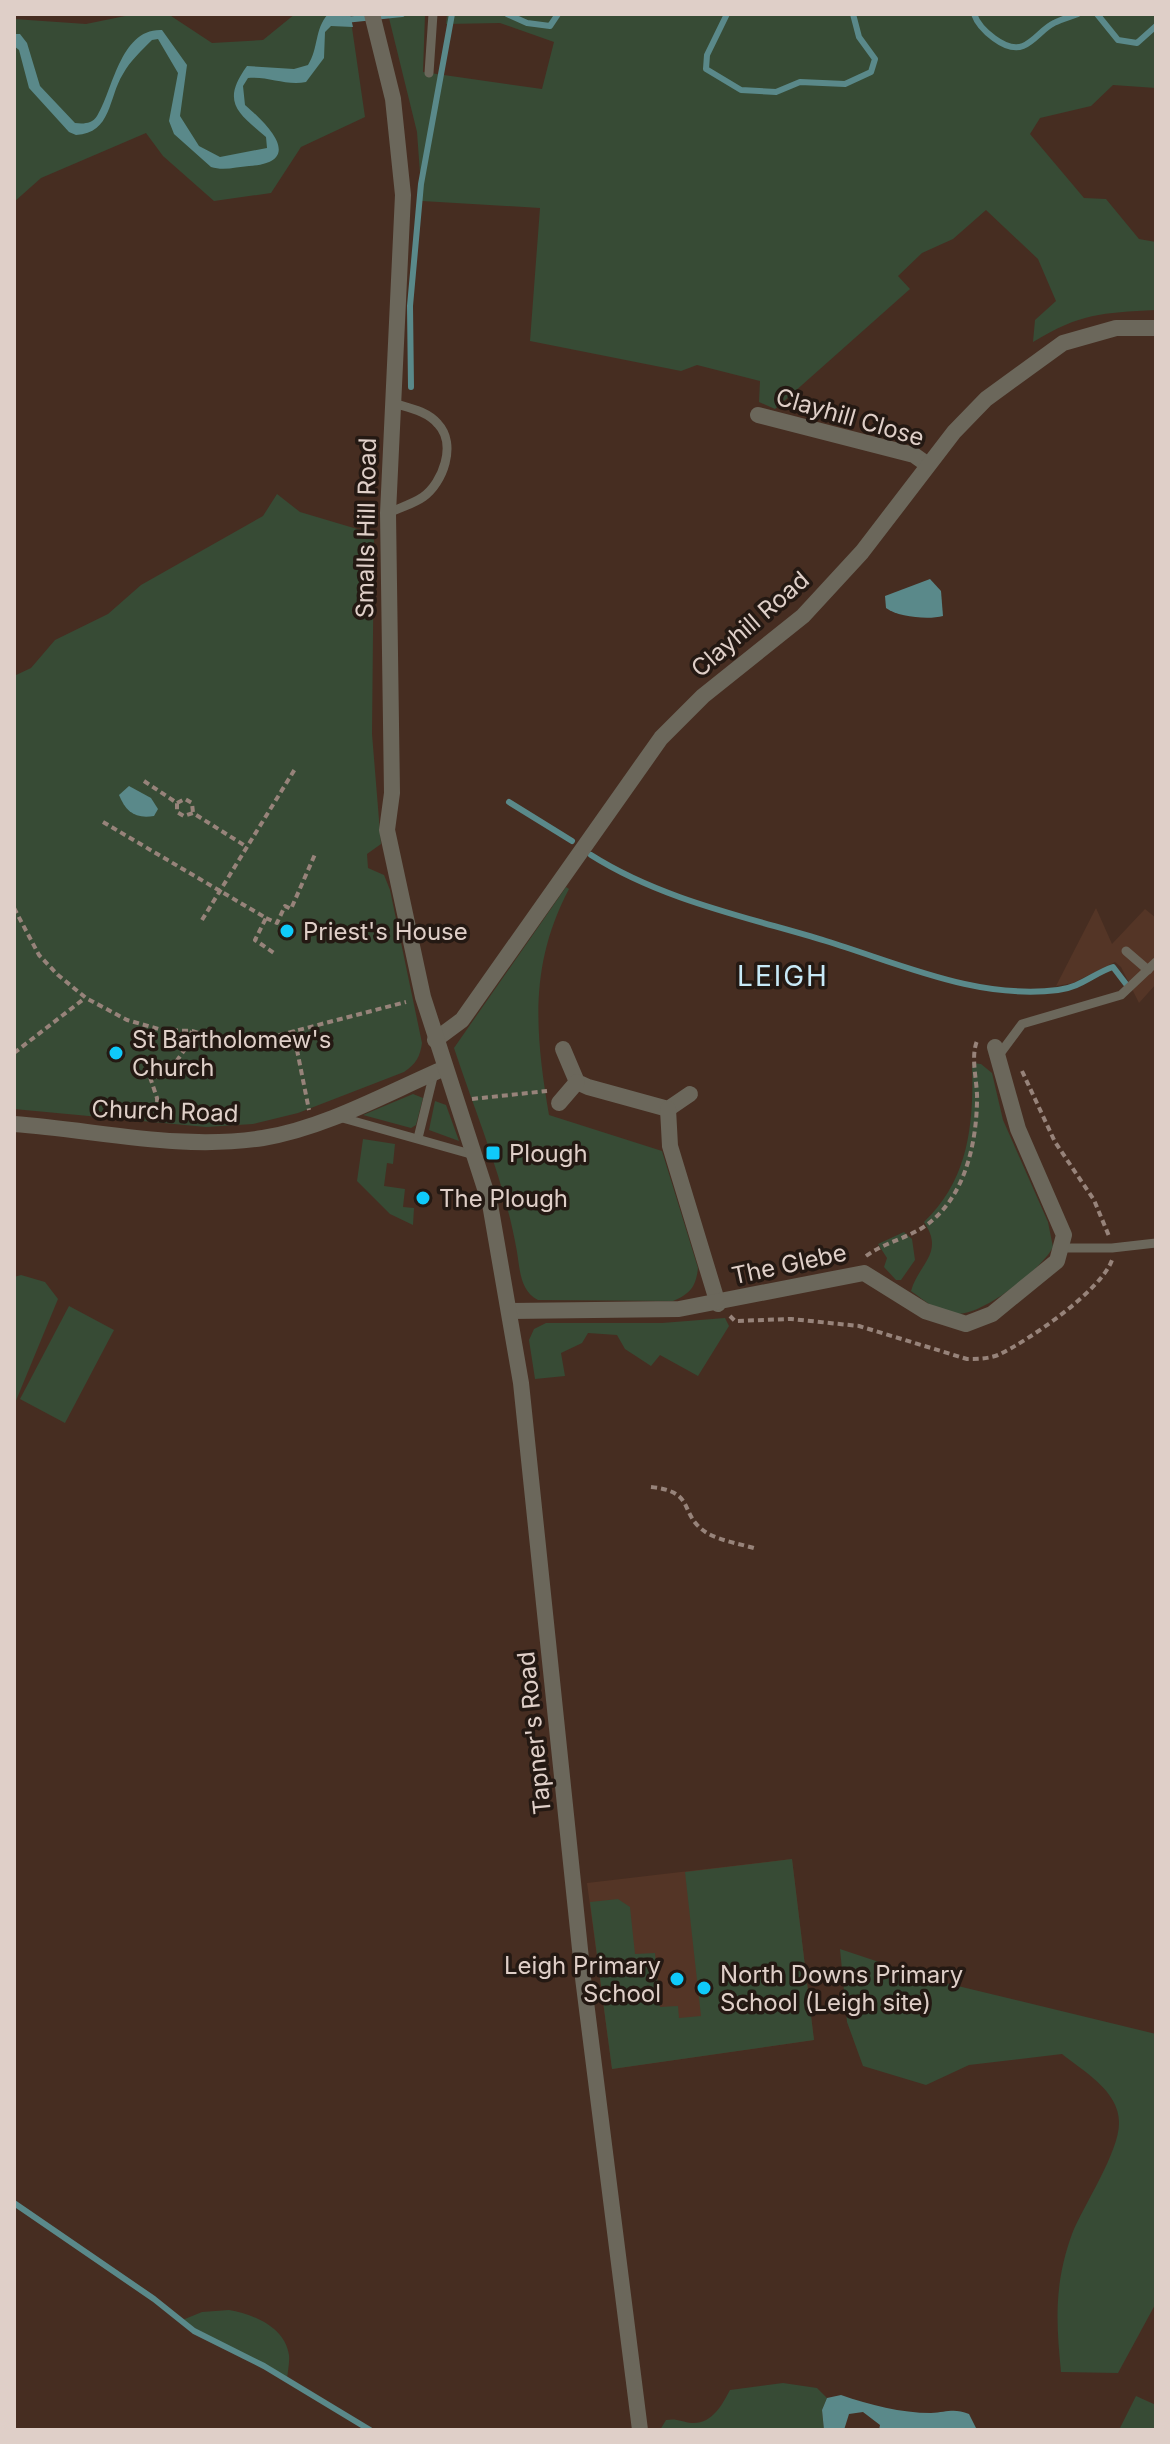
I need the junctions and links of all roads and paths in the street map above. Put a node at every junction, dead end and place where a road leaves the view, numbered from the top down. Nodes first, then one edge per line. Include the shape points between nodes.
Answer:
1 (372, 14) edge
2 (433, 14) edge
3 (429, 73) dead end
4 (1156, 328) edge
5 (393, 403) junction
6 (758, 415) dead end
7 (928, 465) junction
8 (388, 513) junction
9 (295, 769) dead end
10 (144, 781) dead end
11 (177, 803) junction
12 (193, 813) junction
13 (103, 822) dead end
14 (247, 847) junction
15 (316, 852) dead end
16 (220, 891) junction
17 (14, 908) edge
18 (266, 918) junction
19 (202, 920) dead end
20 (1126, 951) dead end
21 (274, 953) dead end
22 (1156, 962) edge
23 (1148, 970) junction
24 (423, 997) junction
25 (86, 998) junction
26 (293, 1030) junction
27 (192, 1031) junction
28 (978, 1038) dead end
29 (435, 1040) junction
30 (563, 1049) dead end
31 (997, 1051) joint
32 (14, 1053) edge
33 (1021, 1069) dead end
34 (440, 1070) junction
35 (575, 1084) junction
36 (690, 1094) dead end
37 (455, 1100) junction
38 (559, 1103) dead end
39 (668, 1109) junction
40 (334, 1115) junction
41 (14, 1124) edge
42 (311, 1124) junction
43 (418, 1138) junction
44 (157, 1140) junction
45 (474, 1155) junction
46 (1156, 1243) edge
47 (1063, 1248) junction
48 (1112, 1248) junction
49 (864, 1273) junction
50 (718, 1304) junction
51 (510, 1311) junction
52 (651, 1487) dead end
53 (757, 1549) dead end
54 (640, 2430) edge

1 - 5 street, Smalls Hill Road via 393,99 403,195
2 - 3 lane
4 - 7 street, Clayhill Road via 1116,328 1063,343 986,399
5 - 8 street, Smalls Hill Road
5 - 8 lane via 425,413 439,425 447,451 432,488
6 - 7 street, Clayhill Close via 914,455
7 - 29 street, Clayhill Road via 862,552 803,616 703,696 661,738 462,1020
8 - 24 street, Smalls Hill Road via 392,793 387,830
9 - 14 path
10 - 11 path
11 - 12 path via 177,812
11 - 12 path via 192,803
12 - 14 path
13 - 16 path
14 - 16 path
15 - 18 path via 291,909 285,906 277,923
16 - 18 path
16 - 19 path
17 - 25 path via 39,955
18 - 21 path via 255,940
20 - 23 lane
22 - 23 lane
23 - 31 lane via 1121,995 1022,1024
24 - 26 path
24 - 29 street, Smalls Hill Road
25 - 27 path via 127,1020 162,1030
25 - 32 path
26 - 27 path via 241,1045
26 - 42 path
27 - 44 path via 167,1075 150,1077 157,1098
28 - 49 path via 973,1051 978,1091 973,1138 954,1195 921,1228 859,1261
29 - 34 street, Tapner's Road
30 - 35 street
31 - 47 street via 1018,1129 1064,1235
33 - 48 path via 1055,1142 1106,1222
34 - 37 street, Tapner's Road
34 - 40 street, Church Road
34 - 43 lane
35 - 37 path
35 - 38 street
35 - 39 street
36 - 39 street
37 - 45 street, Tapner's Road
39 - 50 street via 670,1146
40 - 42 street, Church Road
40 - 43 lane
41 - 44 street, Church Road
42 - 44 street, Church Road via 265,1138
43 - 45 lane
45 - 51 street, Tapner's Road via 490,1204
46 - 48 lane
47 - 48 lane
47 - 49 street, The Glebe via 1057,1261 992,1314 966,1324 925,1311
48 - 50 path via 1108,1273 1092,1289 1018,1344 983,1359 837,1323 735,1321
49 - 50 street, The Glebe
50 - 51 street, The Glebe
51 - 54 street, Tapner's Road via 583,1978
52 - 53 path via 673,1489 708,1533

